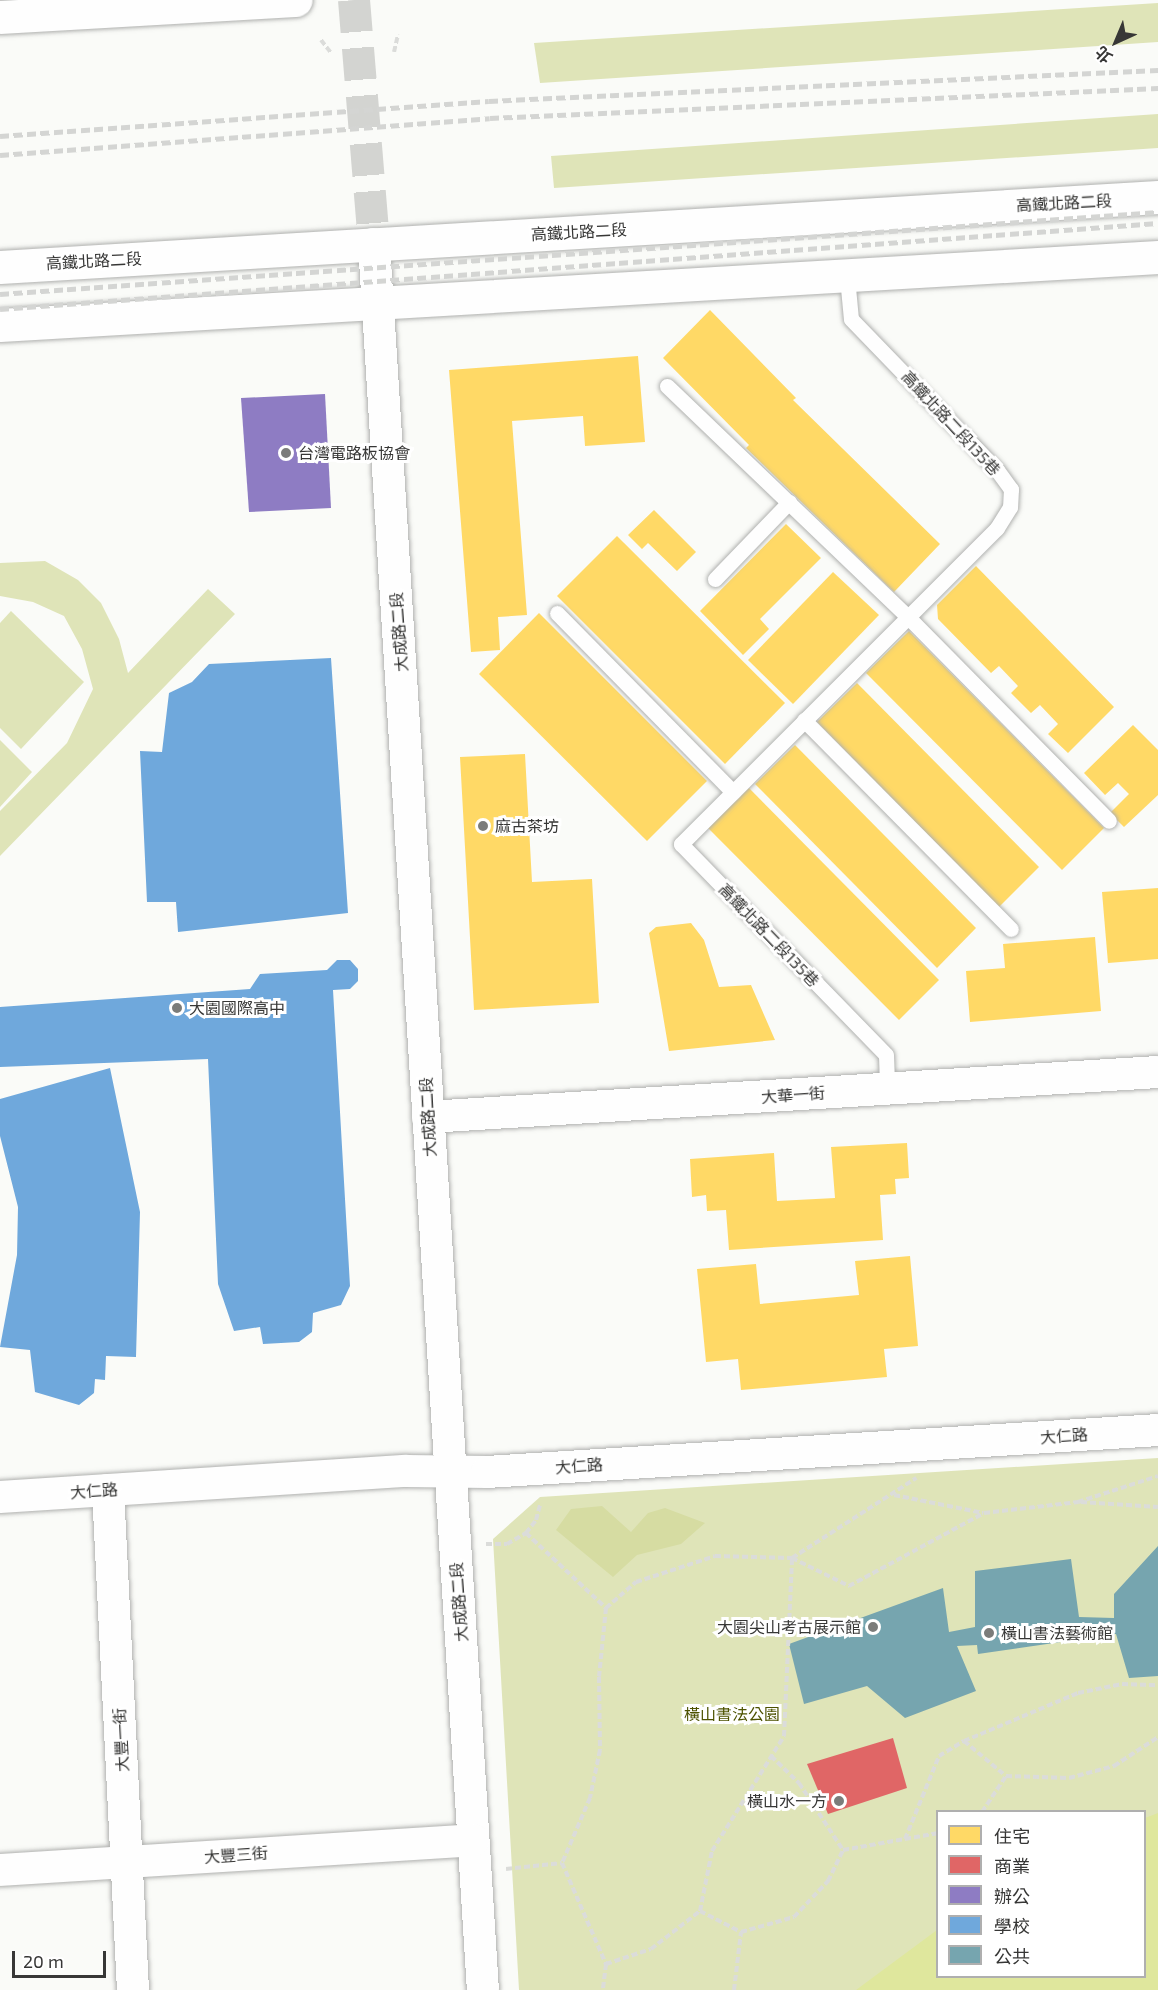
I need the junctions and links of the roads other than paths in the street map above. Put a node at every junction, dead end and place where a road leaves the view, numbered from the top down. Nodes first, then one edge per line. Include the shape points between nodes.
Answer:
1 (296, 0) edge
2 (0, 17) edge
3 (1158, 197) edge
4 (374, 244) junction
5 (1158, 257) edge
6 (0, 267) edge
7 (847, 277) junction
8 (378, 301) junction
9 (0, 325) edge
10 (667, 386) dead end
11 (789, 502) junction
12 (715, 579) dead end
13 (557, 613) dead end
14 (908, 617) junction
15 (804, 720) junction
16 (733, 792) junction
17 (1109, 821) dead end
18 (1011, 929) dead end
19 (1158, 1072) edge
20 (886, 1089) junction
21 (428, 1117) junction
22 (1158, 1430) edge
23 (451, 1472) junction
24 (108, 1490) junction
25 (0, 1497) edge
26 (473, 1840) junction
27 (127, 1862) junction
28 (0, 1870) edge
29 (133, 1990) edge
30 (483, 1990) edge

1 - 2 street
3 - 4 street, 高鐵北路二段
4 - 6 street, 高鐵北路二段
4 - 8 street, 大成路二段
5 - 7 street
7 - 8 street
7 - 14 lane, 高鐵北路二段135巷 via 851,319 1011,489 1010,507 997,528
8 - 9 street
8 - 21 street, 大成路二段
10 - 11 lane
11 - 12 lane
11 - 14 lane
13 - 16 lane
14 - 15 lane, 高鐵北路二段135巷
14 - 17 lane
15 - 16 lane, 高鐵北路二段135巷
15 - 18 lane
16 - 20 lane, 高鐵北路二段135巷 via 681,844 886,1055
19 - 20 street, 大華一街
20 - 21 street, 大華一街
21 - 23 street, 大成路二段
22 - 23 street, 大仁路
23 - 24 street, 大仁路
23 - 26 street, 大成路二段
24 - 25 street, 大仁路
24 - 27 street, 大豐一街
26 - 27 street, 大豐三街
26 - 30 street, 大成路二段
27 - 28 street, 大豐三街
27 - 29 street, 大豐一街

